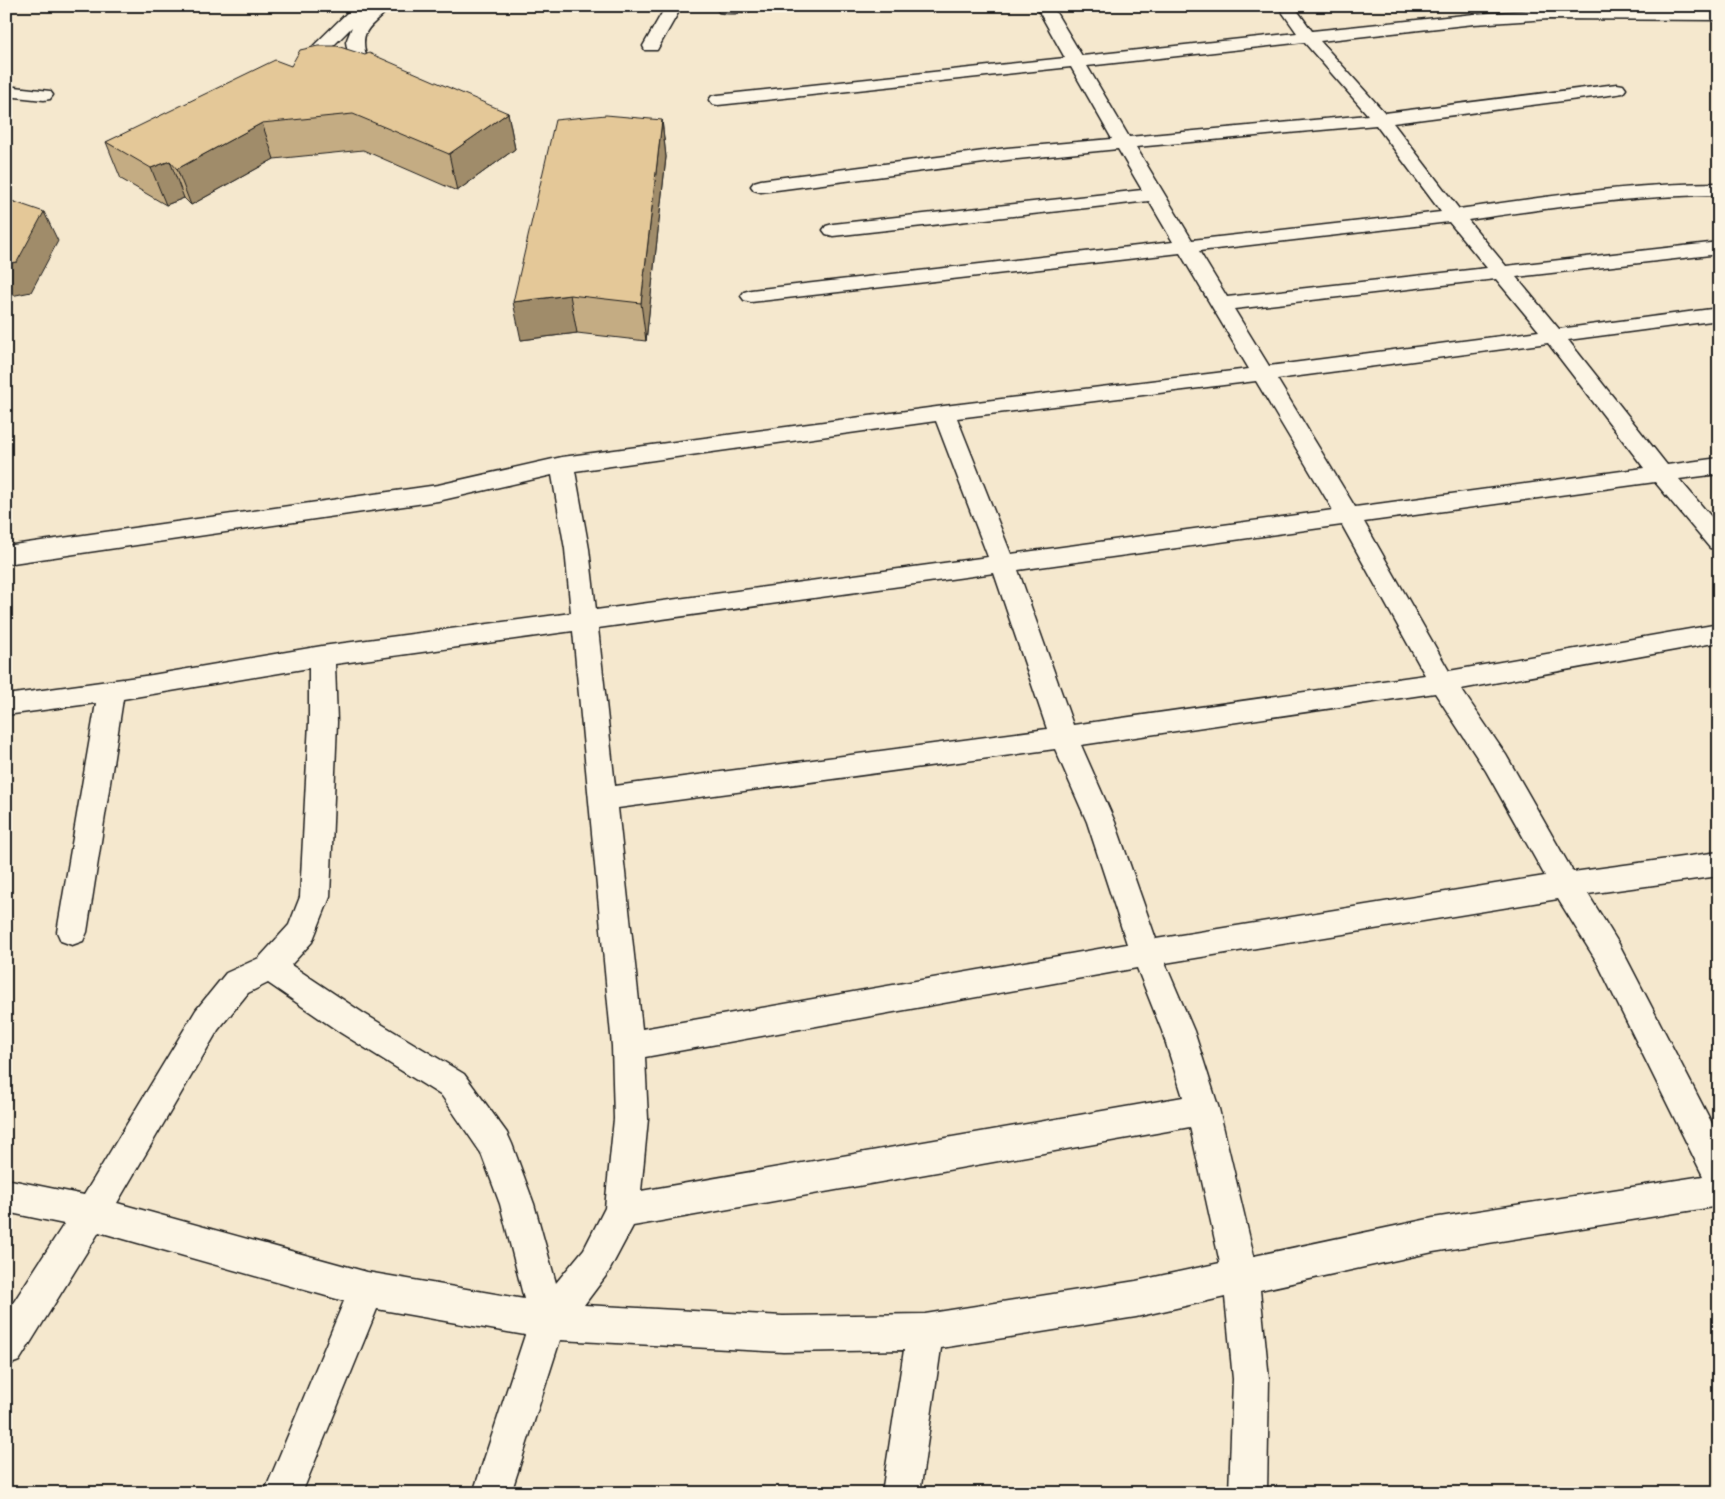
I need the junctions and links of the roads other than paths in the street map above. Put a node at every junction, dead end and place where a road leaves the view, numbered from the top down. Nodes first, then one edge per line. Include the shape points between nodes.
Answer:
1 (364, 6) edge
2 (382, 6) edge
3 (674, 6) edge
4 (750, 6) edge
5 (1044, 6) edge
6 (1286, 6) edge
7 (725, 9) dead end
8 (1719, 15) edge
9 (1308, 37) junction
10 (652, 46) dead end
11 (1076, 62) junction
12 (1617, 89) dead end
13 (6, 92) edge
14 (44, 95) dead end
15 (718, 100) dead end
16 (1381, 119) junction
17 (1123, 142) junction
18 (761, 186) dead end
19 (1719, 190) edge
20 (1156, 194) junction
21 (1454, 216) junction
22 (833, 230) dead end
23 (1186, 246) junction
24 (1719, 248) edge
25 (1503, 274) junction
26 (751, 296) dead end
27 (1221, 304) junction
28 (1719, 314) edge
29 (1554, 336) junction
30 (1263, 373) junction
31 (944, 413) junction
32 (562, 465) junction
33 (1719, 466) edge
34 (1662, 475) junction
35 (1348, 515) junction
36 (1719, 542) edge
37 (6, 555) edge
38 (1003, 564) junction
39 (585, 620) junction
40 (1719, 632) edge
41 (322, 656) junction
42 (1442, 682) junction
43 (111, 691) junction
44 (6, 705) edge
45 (1064, 737) junction
46 (603, 799) junction
47 (1719, 864) edge
48 (1565, 884) junction
49 (72, 932) dead end
50 (1146, 954) junction
51 (270, 967) junction
52 (628, 1046) junction
53 (1203, 1109) junction
54 (1719, 1172) edge
55 (1719, 1190) edge
56 (6, 1195) edge
57 (622, 1211) junction
58 (90, 1213) junction
59 (1241, 1276) junction
60 (368, 1290) junction
61 (548, 1320) junction
62 (925, 1332) junction
63 (6, 1348) edge
64 (283, 1493) edge
65 (492, 1493) edge
66 (901, 1493) edge
67 (1248, 1493) edge

1 - 2 street via 310,59 311,73 326,75 355,66 358,59 354,41 356,33
3 - 10 street
4 - 7 street
5 - 11 street
6 - 9 street
8 - 9 street via 1549,14
9 - 11 street
9 - 16 street
11 - 15 street
11 - 17 street
12 - 16 street
13 - 14 street
16 - 17 street
16 - 21 street
17 - 18 street
17 - 20 street
19 - 21 street via 1667,189 1608,194
20 - 22 street
20 - 23 street
21 - 23 street
21 - 25 street
23 - 26 street
23 - 27 street
24 - 25 street
25 - 27 street
25 - 29 street
27 - 30 street
28 - 29 street
29 - 30 street
29 - 34 street
30 - 31 street
30 - 35 street
31 - 32 street
31 - 38 street
32 - 37 street via 438,493
32 - 39 street via 577,549
33 - 34 street
34 - 35 street
34 - 36 street
35 - 38 street
35 - 42 street
38 - 39 street
38 - 45 street
39 - 41 street
39 - 46 street
40 - 42 street
41 - 43 street
41 - 51 street via 323,722 315,897 301,933
42 - 45 street
42 - 48 street via 1496,763
43 - 44 street
43 - 49 street
45 - 46 street
45 - 50 street via 1101,822
46 - 52 street
47 - 48 street
48 - 50 street
48 - 54 street via 1608,953
50 - 52 street
50 - 53 street via 1178,1031
51 - 58 street via 237,983 206,1020 118,1172
51 - 61 street via 453,1085 495,1144 516,1204
52 - 57 street via 631,1119
53 - 57 street
53 - 59 street
55 - 59 street via 1433,1235
56 - 58 street
57 - 61 street via 596,1261
58 - 60 street
58 - 63 street
59 - 62 street via 1136,1299
59 - 67 street via 1251,1379
60 - 61 street
60 - 64 street
61 - 62 street via 783,1334
61 - 65 street
62 - 66 street

